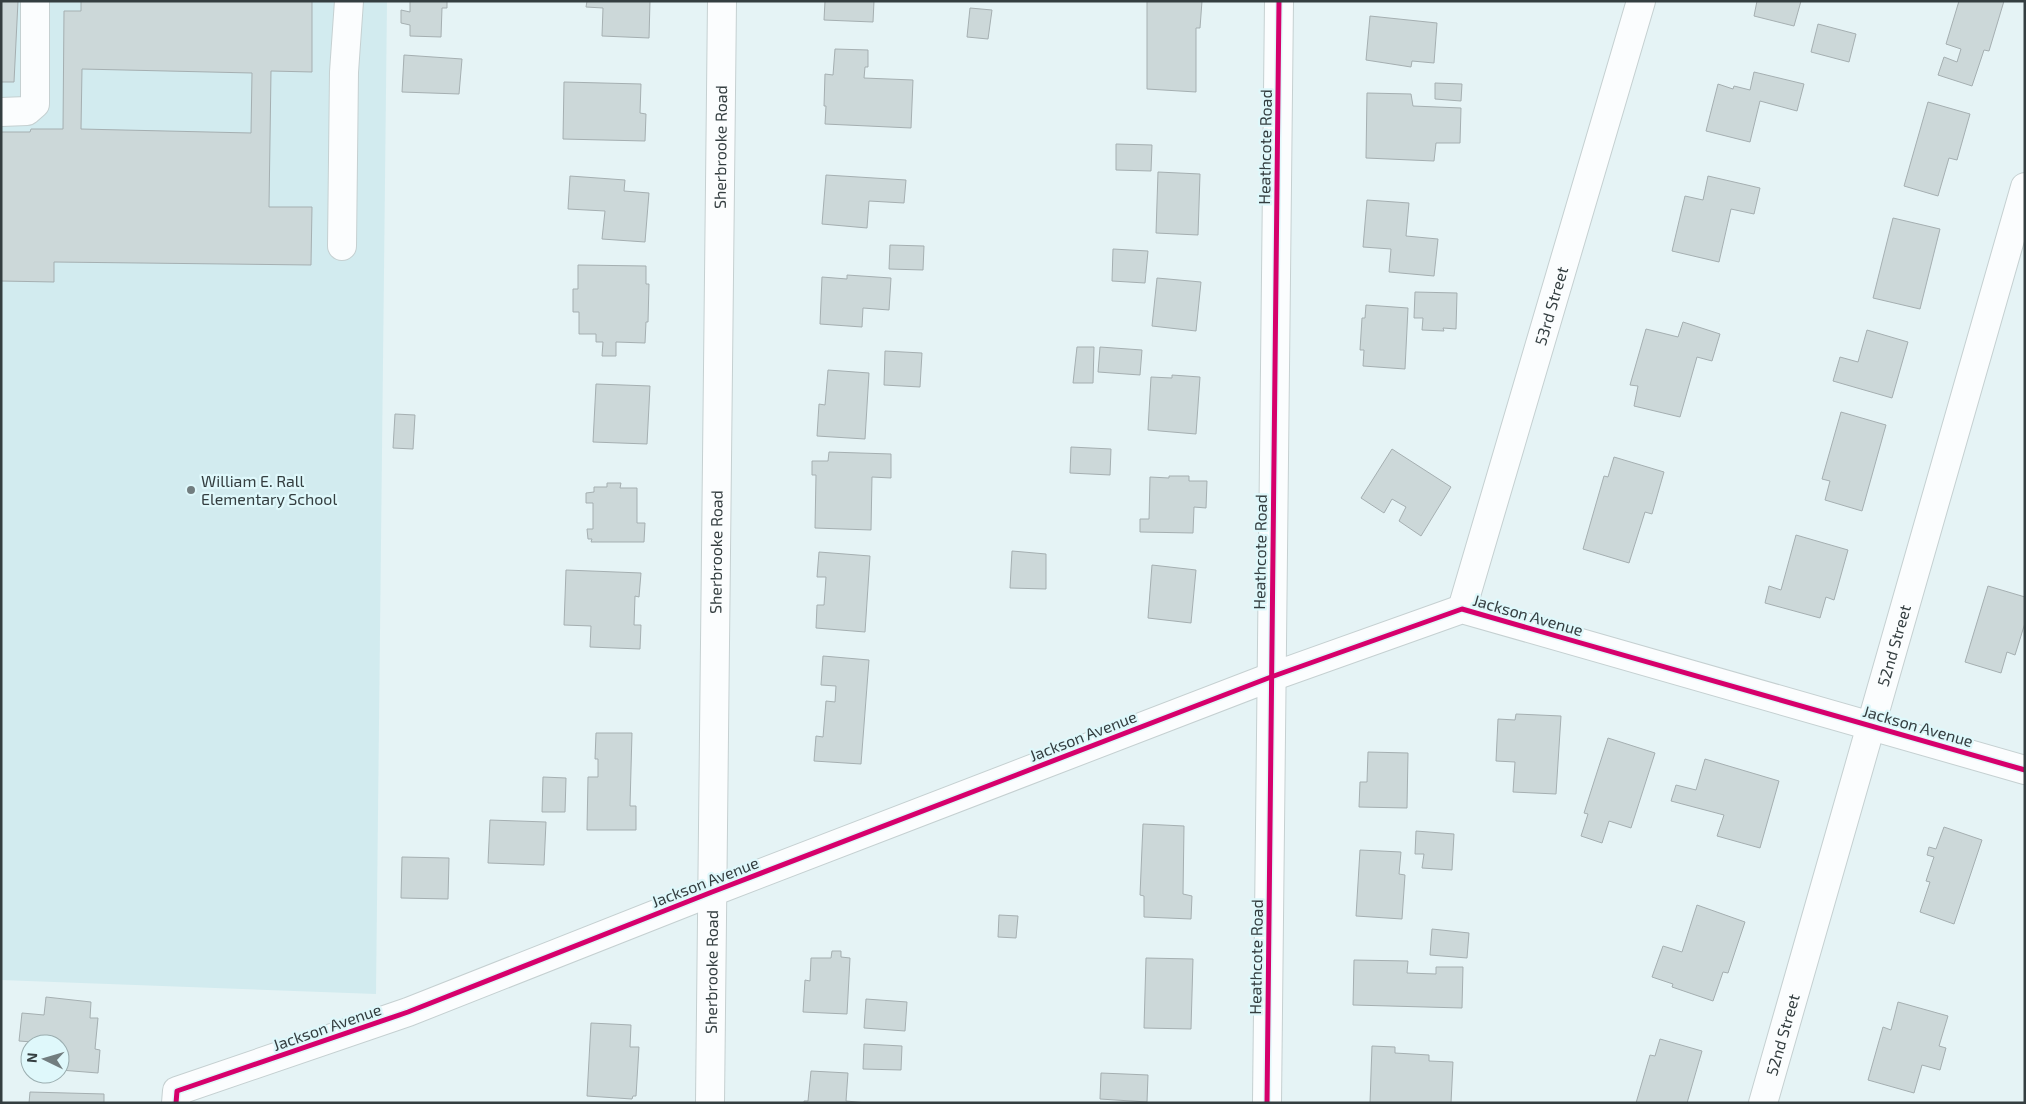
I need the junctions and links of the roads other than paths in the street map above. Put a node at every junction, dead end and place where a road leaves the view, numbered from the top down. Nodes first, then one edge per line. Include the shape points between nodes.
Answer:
1 (35, 1) edge
2 (349, 1) edge
3 (722, 1) edge
4 (1279, 1) edge
5 (1641, 1) edge
6 (1, 112) edge
7 (2025, 187) edge
8 (342, 246) dead end
9 (1462, 609) junction
10 (1271, 677) junction
11 (1871, 726) junction
12 (2025, 770) edge
13 (712, 892) junction
14 (176, 1103) edge
15 (710, 1103) edge
16 (1267, 1103) edge
17 (1764, 1103) edge

1 - 6 street via 34,104 27,111
2 - 8 street via 344,72
3 - 13 street, Sherbrooke Road
4 - 10 street, Heathcote Road
5 - 9 street, 53rd Street
7 - 11 street, 52nd Street
9 - 10 street, Jackson Avenue
9 - 11 street, Jackson Avenue
10 - 13 street, Jackson Avenue
10 - 16 street, Heathcote Road
11 - 12 street, Jackson Avenue
11 - 17 street, 52nd Street
13 - 14 street, Jackson Avenue via 408,1012 177,1091
13 - 15 street, Sherbrooke Road

